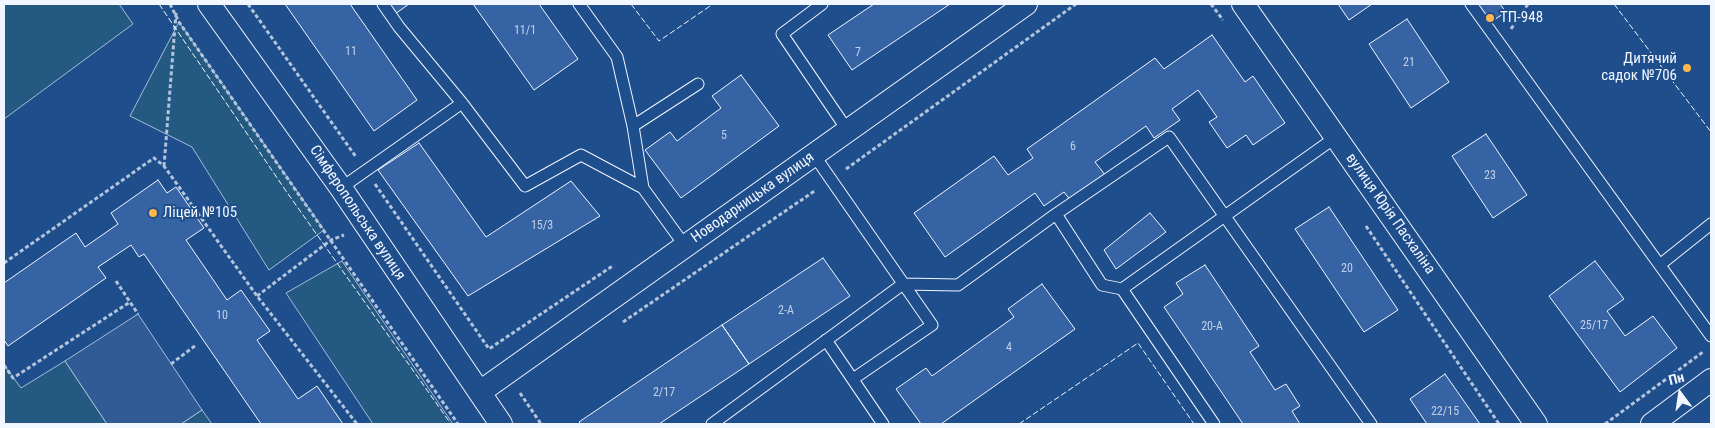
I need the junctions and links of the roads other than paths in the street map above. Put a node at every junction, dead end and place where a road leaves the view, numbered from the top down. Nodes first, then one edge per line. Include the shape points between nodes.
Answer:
1 (209, 4) edge
2 (383, 4) edge
3 (579, 4) edge
4 (822, 4) edge
5 (1026, 4) edge
6 (1243, 4) edge
7 (1471, 4) edge
8 (698, 84) dead end
9 (462, 103) junction
10 (633, 126) junction
11 (848, 131) junction
12 (1336, 137) junction
13 (814, 155) junction
14 (341, 188) junction
15 (643, 188) junction
16 (1056, 214) junction
17 (1225, 217) junction
18 (1711, 224) edge
19 (685, 246) junction
20 (1660, 264) junction
21 (903, 284) junction
22 (1122, 289) junction
23 (1711, 336) edge
24 (826, 340) junction
25 (853, 379) junction
26 (1711, 380) edge
27 (480, 392) junction
28 (1662, 422) edge
29 (501, 424) edge
30 (712, 424) edge
31 (883, 424) edge
32 (1214, 424) edge
33 (1371, 424) edge
34 (1536, 424) edge

1 - 14 street, Сімферопольська вулиця
2 - 9 lane
3 - 10 lane via 617,57
4 - 11 lane via 782,34
5 - 11 street, Новодарницька вулиця
6 - 12 street, вулиця Юрія Пасхаліна
7 - 20 lane
8 - 10 lane
9 - 14 lane
9 - 15 lane via 525,186 581,154
10 - 15 lane
11 - 13 street, Новодарницька вулиця
12 - 17 lane
12 - 34 street, вулиця Юрія Пасхаліна
13 - 19 street, Новодарницька вулиця
13 - 21 lane
14 - 27 street, Сімферопольська вулиця
15 - 19 lane
16 - 17 lane via 1169,137
16 - 21 lane via 958,285
16 - 22 lane via 1102,284
17 - 22 lane
17 - 33 lane
18 - 20 lane
19 - 27 street, Новодарницька вулиця
20 - 23 lane
21 - 24 lane
21 - 25 lane via 932,324
22 - 32 lane
24 - 25 lane
24 - 30 lane
25 - 31 lane
26 - 28 street
27 - 29 street, Сімферопольська вулиця

